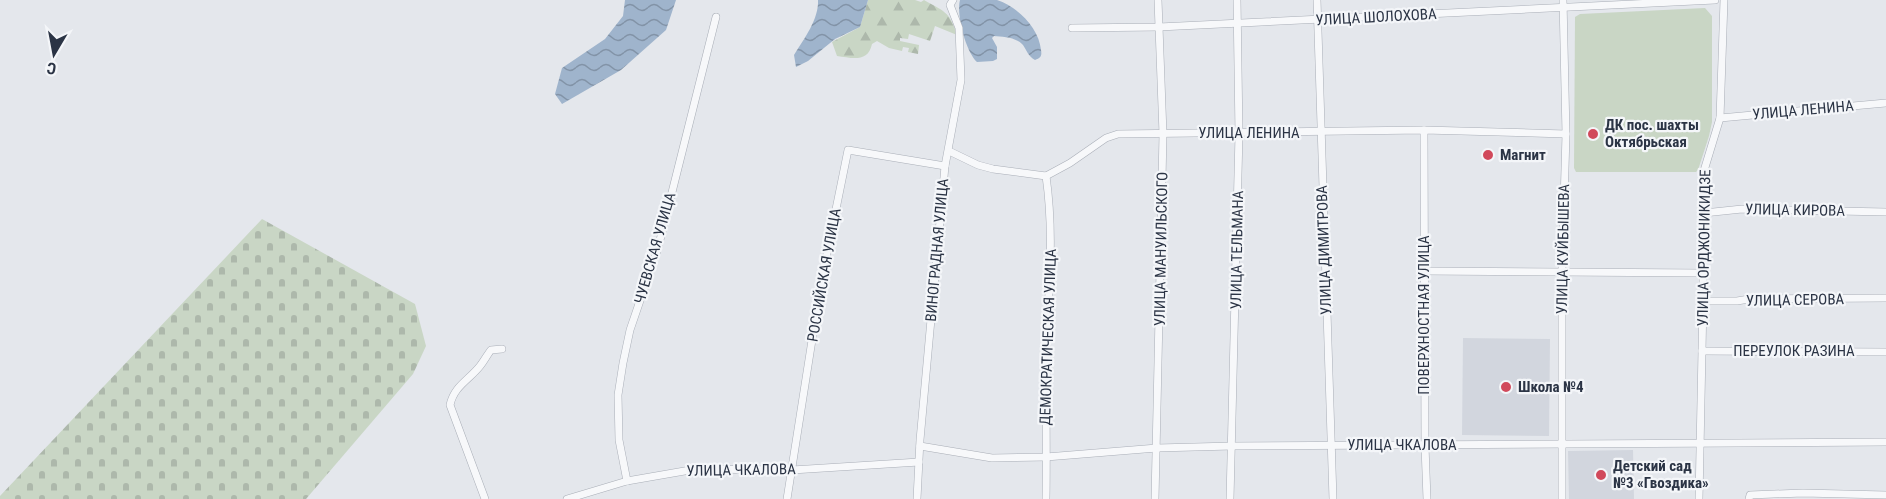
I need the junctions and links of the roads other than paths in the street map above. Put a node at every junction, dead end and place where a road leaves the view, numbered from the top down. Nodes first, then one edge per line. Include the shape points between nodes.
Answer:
1 (1158, 0) edge
2 (1237, 0) edge
3 (1317, 0) edge
4 (1715, 0) edge
5 (1724, 0) edge
6 (951, 2) edge
7 (1563, 4) edge
8 (716, 17) dead end
9 (1318, 20) junction
10 (1237, 22) junction
11 (1159, 27) junction
12 (1072, 28) dead end
13 (1886, 103) edge
14 (1720, 118) junction
15 (1424, 130) junction
16 (1320, 133) junction
17 (1163, 134) junction
18 (1239, 134) junction
19 (1566, 134) junction
20 (949, 151) junction
21 (945, 166) junction
22 (1046, 176) junction
23 (1886, 212) edge
24 (1704, 213) junction
25 (1424, 271) junction
26 (1562, 272) junction
27 (1703, 273) junction
28 (1886, 298) edge
29 (1703, 301) junction
30 (502, 350) dead end
31 (1702, 351) junction
32 (1886, 352) edge
33 (1886, 442) edge
34 (1562, 444) junction
35 (1700, 444) junction
36 (1331, 445) junction
37 (920, 446) junction
38 (1232, 446) junction
39 (1425, 446) junction
40 (1157, 448) junction
41 (1046, 457) junction
42 (919, 462) junction
43 (792, 470) junction
44 (627, 481) junction
45 (1886, 495) edge
46 (1750, 497) edge
47 (485, 499) edge
48 (567, 499) edge
49 (787, 499) edge
50 (917, 499) edge
51 (1046, 499) edge
52 (1155, 499) edge
53 (1230, 499) edge
54 (1333, 499) edge
55 (1427, 499) edge
56 (1562, 499) edge
57 (1699, 499) edge

1 - 11 street, УЛИЦА МАНУИЛЬСКОГО
2 - 10 street, УЛИЦА ТЕЛЬМАНА
3 - 9 street, УЛИЦА ДИМИТРОВА
4 - 7 street, УЛИЦА ШОЛОХОВА
5 - 14 street, УЛИЦА ОРДЖОНИКИДЗЕ
6 - 20 street, ВИНОГРАДНАЯ УЛИЦА via 959,27 962,63
7 - 9 street, УЛИЦА ШОЛОХОВА
7 - 19 street, УЛИЦА КУЙБЫШЕВА
8 - 44 street, ЧУЕВСКАЯ УЛИЦА via 658,248 623,363 618,395 619,440
9 - 10 street, УЛИЦА ШОЛОХОВА
9 - 16 street, УЛИЦА ДИМИТРОВА
10 - 11 street, УЛИЦА ШОЛОХОВА
10 - 18 street, УЛИЦА ТЕЛЬМАНА
11 - 12 street, УЛИЦА ШОЛОХОВА
11 - 17 street, УЛИЦА МАНУИЛЬСКОГО
13 - 14 street, УЛИЦА ЛЕНИНА
14 - 24 street, УЛИЦА ОРДЖОНИКИДЗЕ via 1703,174
15 - 16 street, УЛИЦА ЛЕНИНА
15 - 19 street, УЛИЦА ЛЕНИНА
15 - 25 street, ПОВЕРХНОСТНАЯ УЛИЦА
16 - 18 street, УЛИЦА ЛЕНИНА
16 - 36 street, УЛИЦА ДИМИТРОВА
17 - 18 street, УЛИЦА ЛЕНИНА
17 - 22 street, УЛИЦА ЛЕНИНА via 1118,134 1106,138
17 - 40 street, УЛИЦА МАНУИЛЬСКОГО
18 - 38 street, УЛИЦА ТЕЛЬМАНА
19 - 26 street, УЛИЦА КУЙБЫШЕВА
20 - 21 street, ВИНОГРАДНАЯ УЛИЦА
20 - 22 street via 993,169
21 - 37 street, ВИНОГРАДНАЯ УЛИЦА
21 - 43 street, РОССИЙСКАЯ УЛИЦА via 848,150 821,283
22 - 41 street, ДЕМОКРАТИЧЕСКАЯ УЛИЦА via 1052,258
23 - 24 street, УЛИЦА КИРОВА via 1742,209
24 - 27 street, УЛИЦА ОРДЖОНИКИДЗЕ
25 - 26 street
25 - 39 street, ПОВЕРХНОСТНАЯ УЛИЦА
26 - 27 street
26 - 34 street, УЛИЦА КУЙБЫШЕВА
27 - 29 street, УЛИЦА ОРДЖОНИКИДЗЕ
28 - 29 street, УЛИЦА СЕРОВА
29 - 31 street, УЛИЦА ОРДЖОНИКИДЗЕ
30 - 47 street via 491,350 481,366 464,380 450,405
31 - 32 street, ПЕРЕУЛОК РАЗИНА
31 - 35 street, УЛИЦА ОРДЖОНИКИДЗЕ
33 - 35 street, УЛИЦА ЧКАЛОВА
34 - 35 street, УЛИЦА ЧКАЛОВА
34 - 39 street, УЛИЦА ЧКАЛОВА
34 - 56 street, УЛИЦА КУЙБЫШЕВА
35 - 57 street, УЛИЦА ОРДЖОНИКИДЗЕ
36 - 38 street, УЛИЦА ЧКАЛОВА
36 - 39 street, УЛИЦА ЧКАЛОВА
36 - 54 street, УЛИЦА ДИМИТРОВА
37 - 41 street, УЛИЦА ЧКАЛОВА via 993,458
37 - 42 street, ВИНОГРАДНАЯ УЛИЦА
38 - 40 street, УЛИЦА ЧКАЛОВА
38 - 53 street, УЛИЦА ТЕЛЬМАНА
39 - 55 street, ПОВЕРХНОСТНАЯ УЛИЦА
40 - 41 street, УЛИЦА ЧКАЛОВА
40 - 52 street, УЛИЦА МАНУИЛЬСКОГО
41 - 51 street, ДЕМОКРАТИЧЕСКАЯ УЛИЦА
42 - 43 street, УЛИЦА ЧКАЛОВА
42 - 50 street, ВИНОГРАДНАЯ УЛИЦА
43 - 44 street, УЛИЦА ЧКАЛОВА via 696,469
43 - 49 street, РОССИЙСКАЯ УЛИЦА
44 - 48 street, УЛИЦА ЧКАЛОВА
45 - 46 street via 1803,493

